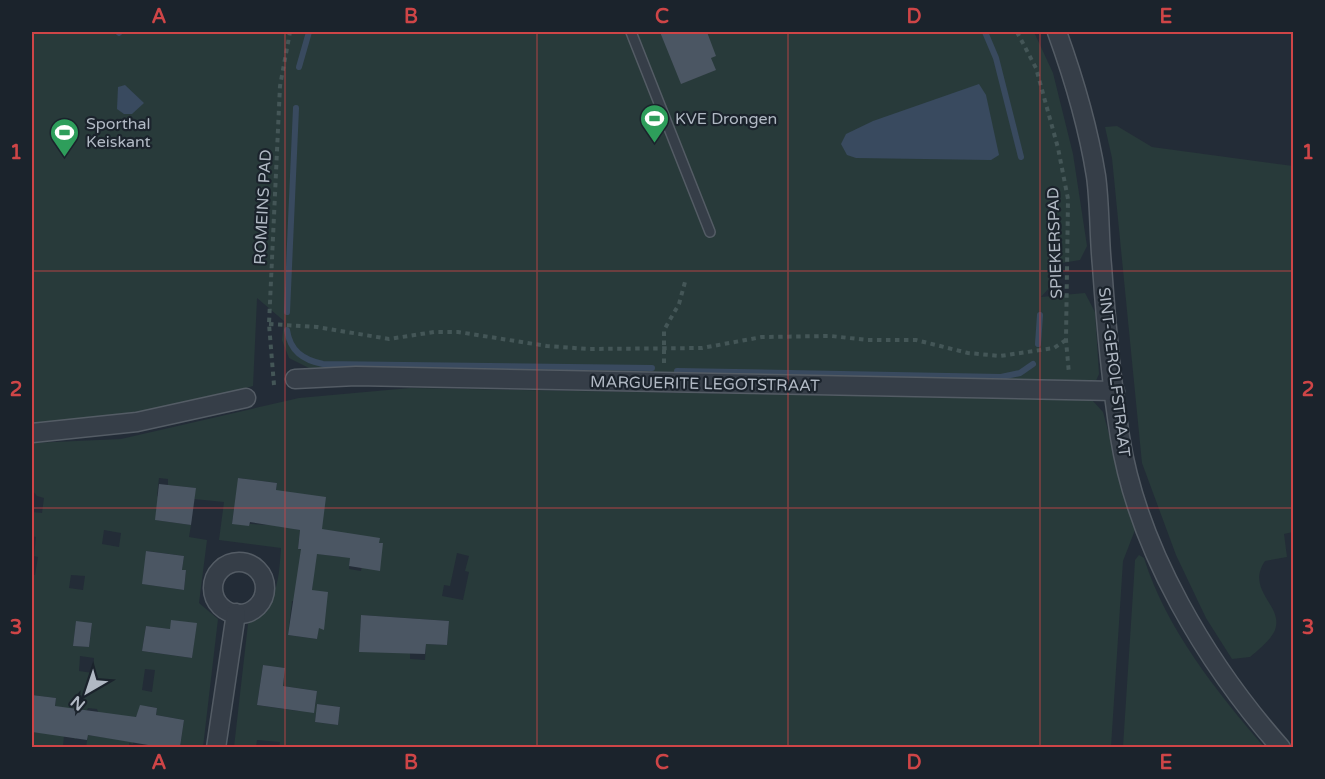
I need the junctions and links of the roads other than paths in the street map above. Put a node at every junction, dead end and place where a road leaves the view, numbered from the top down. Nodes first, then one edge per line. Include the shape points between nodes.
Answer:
1 (631, 32) edge
2 (1057, 32) edge
3 (710, 232) dead end
4 (295, 379) dead end
5 (1115, 391) junction
6 (246, 398) dead end
7 (32, 433) edge
8 (236, 613) dead end
9 (216, 747) edge
10 (1281, 747) edge

1 - 3 lane
2 - 5 street, SINT-GEROLFSTRAAT via 1082,110 1096,178
4 - 5 street, MARGUERITE LEGOTSTRAAT via 356,376
5 - 10 street, SINT-GEROLFSTRAAT via 1131,488 1164,570 1200,640 1248,710
6 - 7 street via 137,422
8 - 9 street

